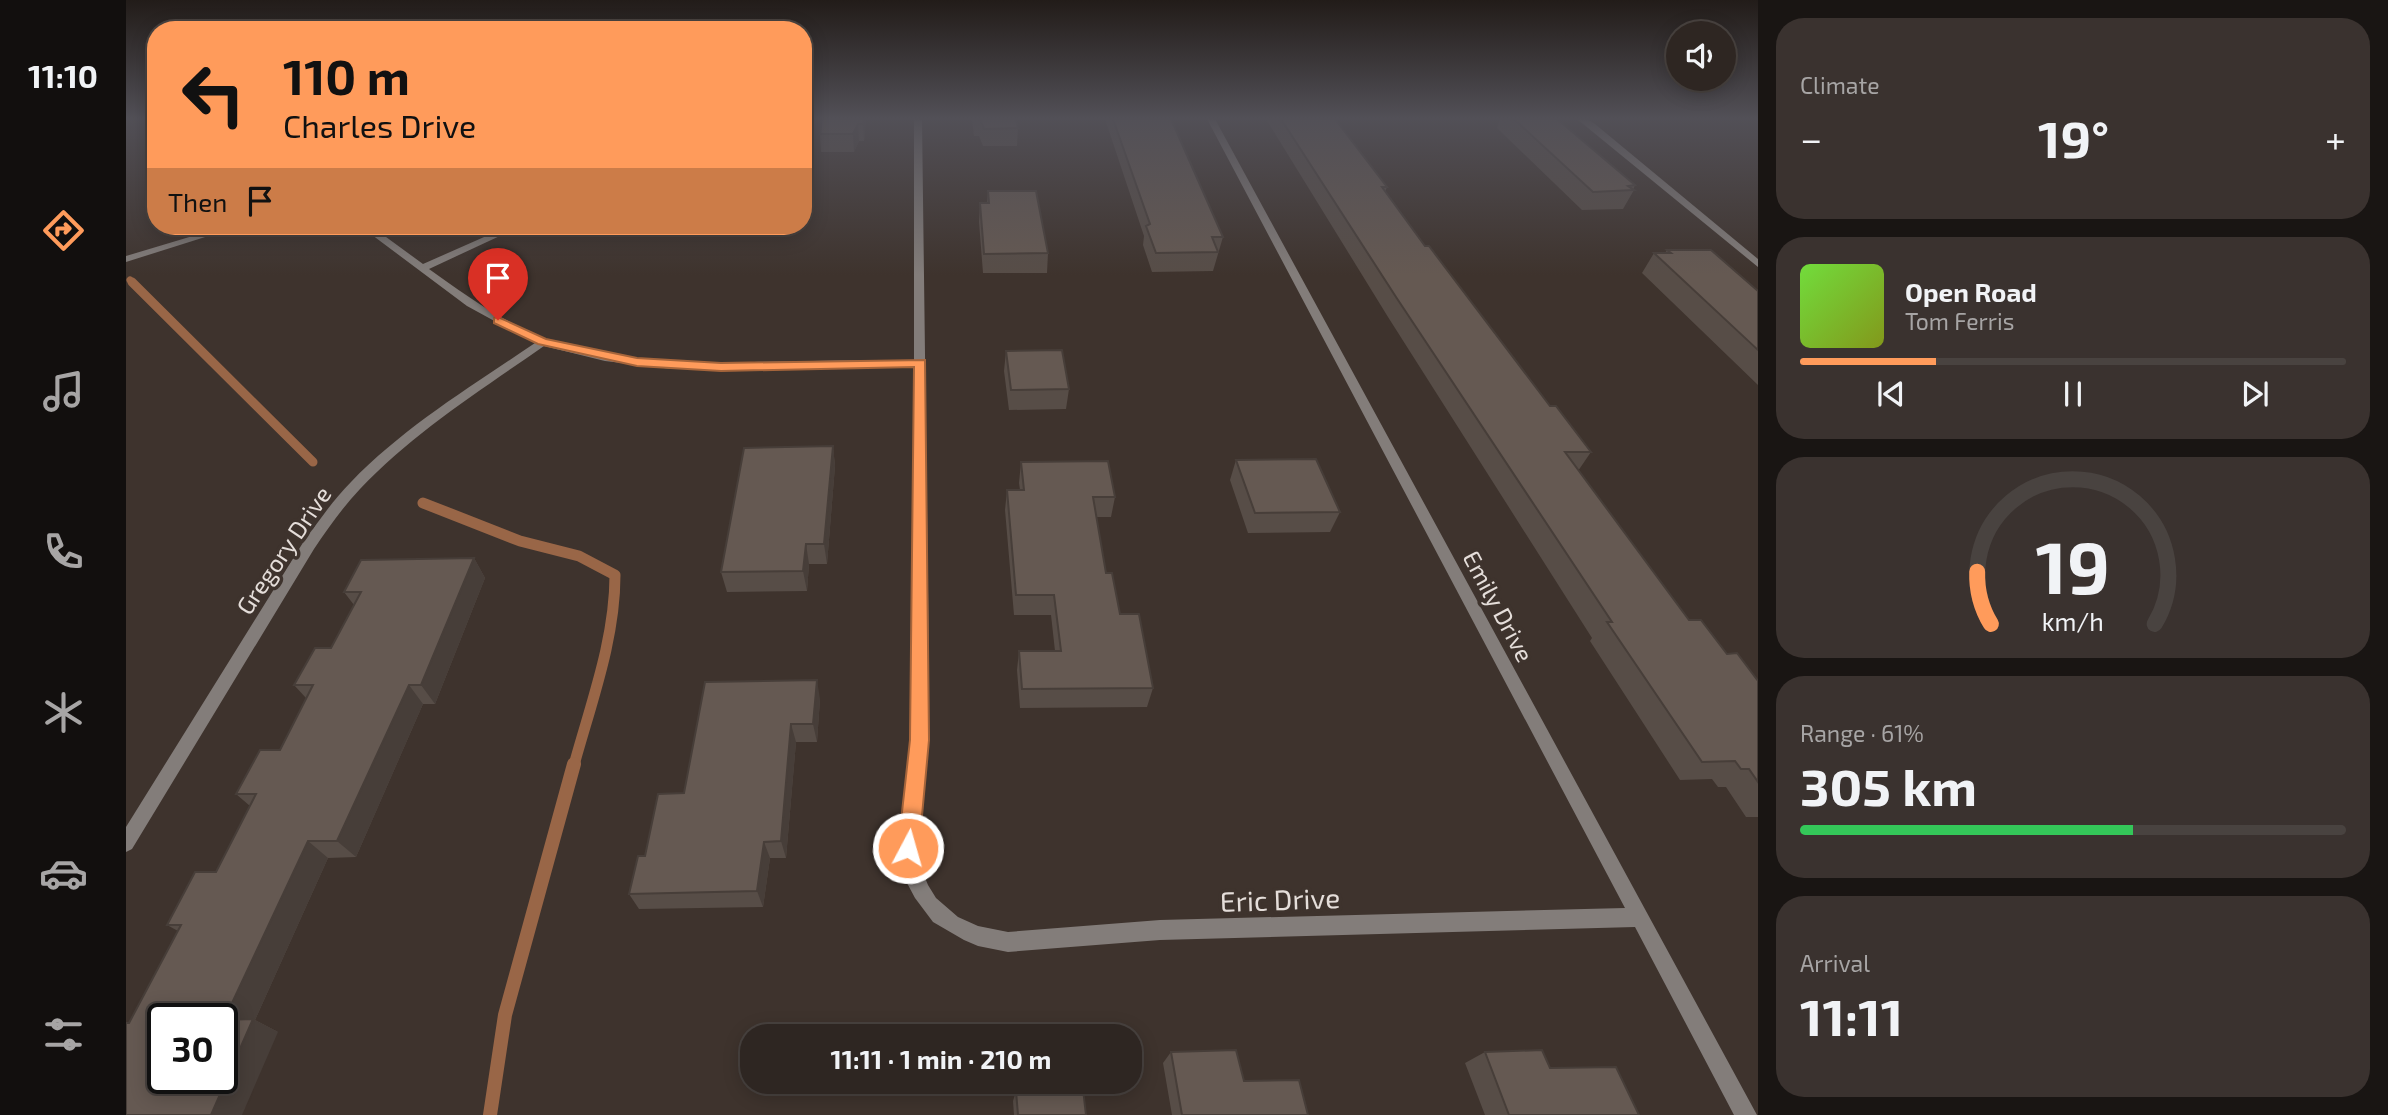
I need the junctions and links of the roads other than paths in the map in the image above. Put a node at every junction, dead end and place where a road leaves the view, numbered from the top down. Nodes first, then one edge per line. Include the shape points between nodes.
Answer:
1 (919, 171) edge
2 (1239, 171) edge
3 (1648, 171) edge
4 (204, 235) edge
5 (378, 235) edge
6 (496, 235) edge
7 (126, 258) edge
8 (1758, 264) edge
9 (424, 268) junction
10 (542, 342) junction
11 (921, 363) junction
12 (126, 843) edge
13 (1640, 918) junction
14 (1746, 1115) edge

1 - 11 street, Eric Drive
2 - 13 street, Emily Drive
3 - 8 street
4 - 7 street
5 - 9 street
6 - 9 street
9 - 10 street via 483,312
10 - 11 street via 603,357 673,366
10 - 12 street, Gregory Drive via 402,443 335,509
11 - 13 street, Eric Drive via 919,740 908,848 913,876 943,919 984,940 1008,942 1160,930
13 - 14 street, Emily Drive

